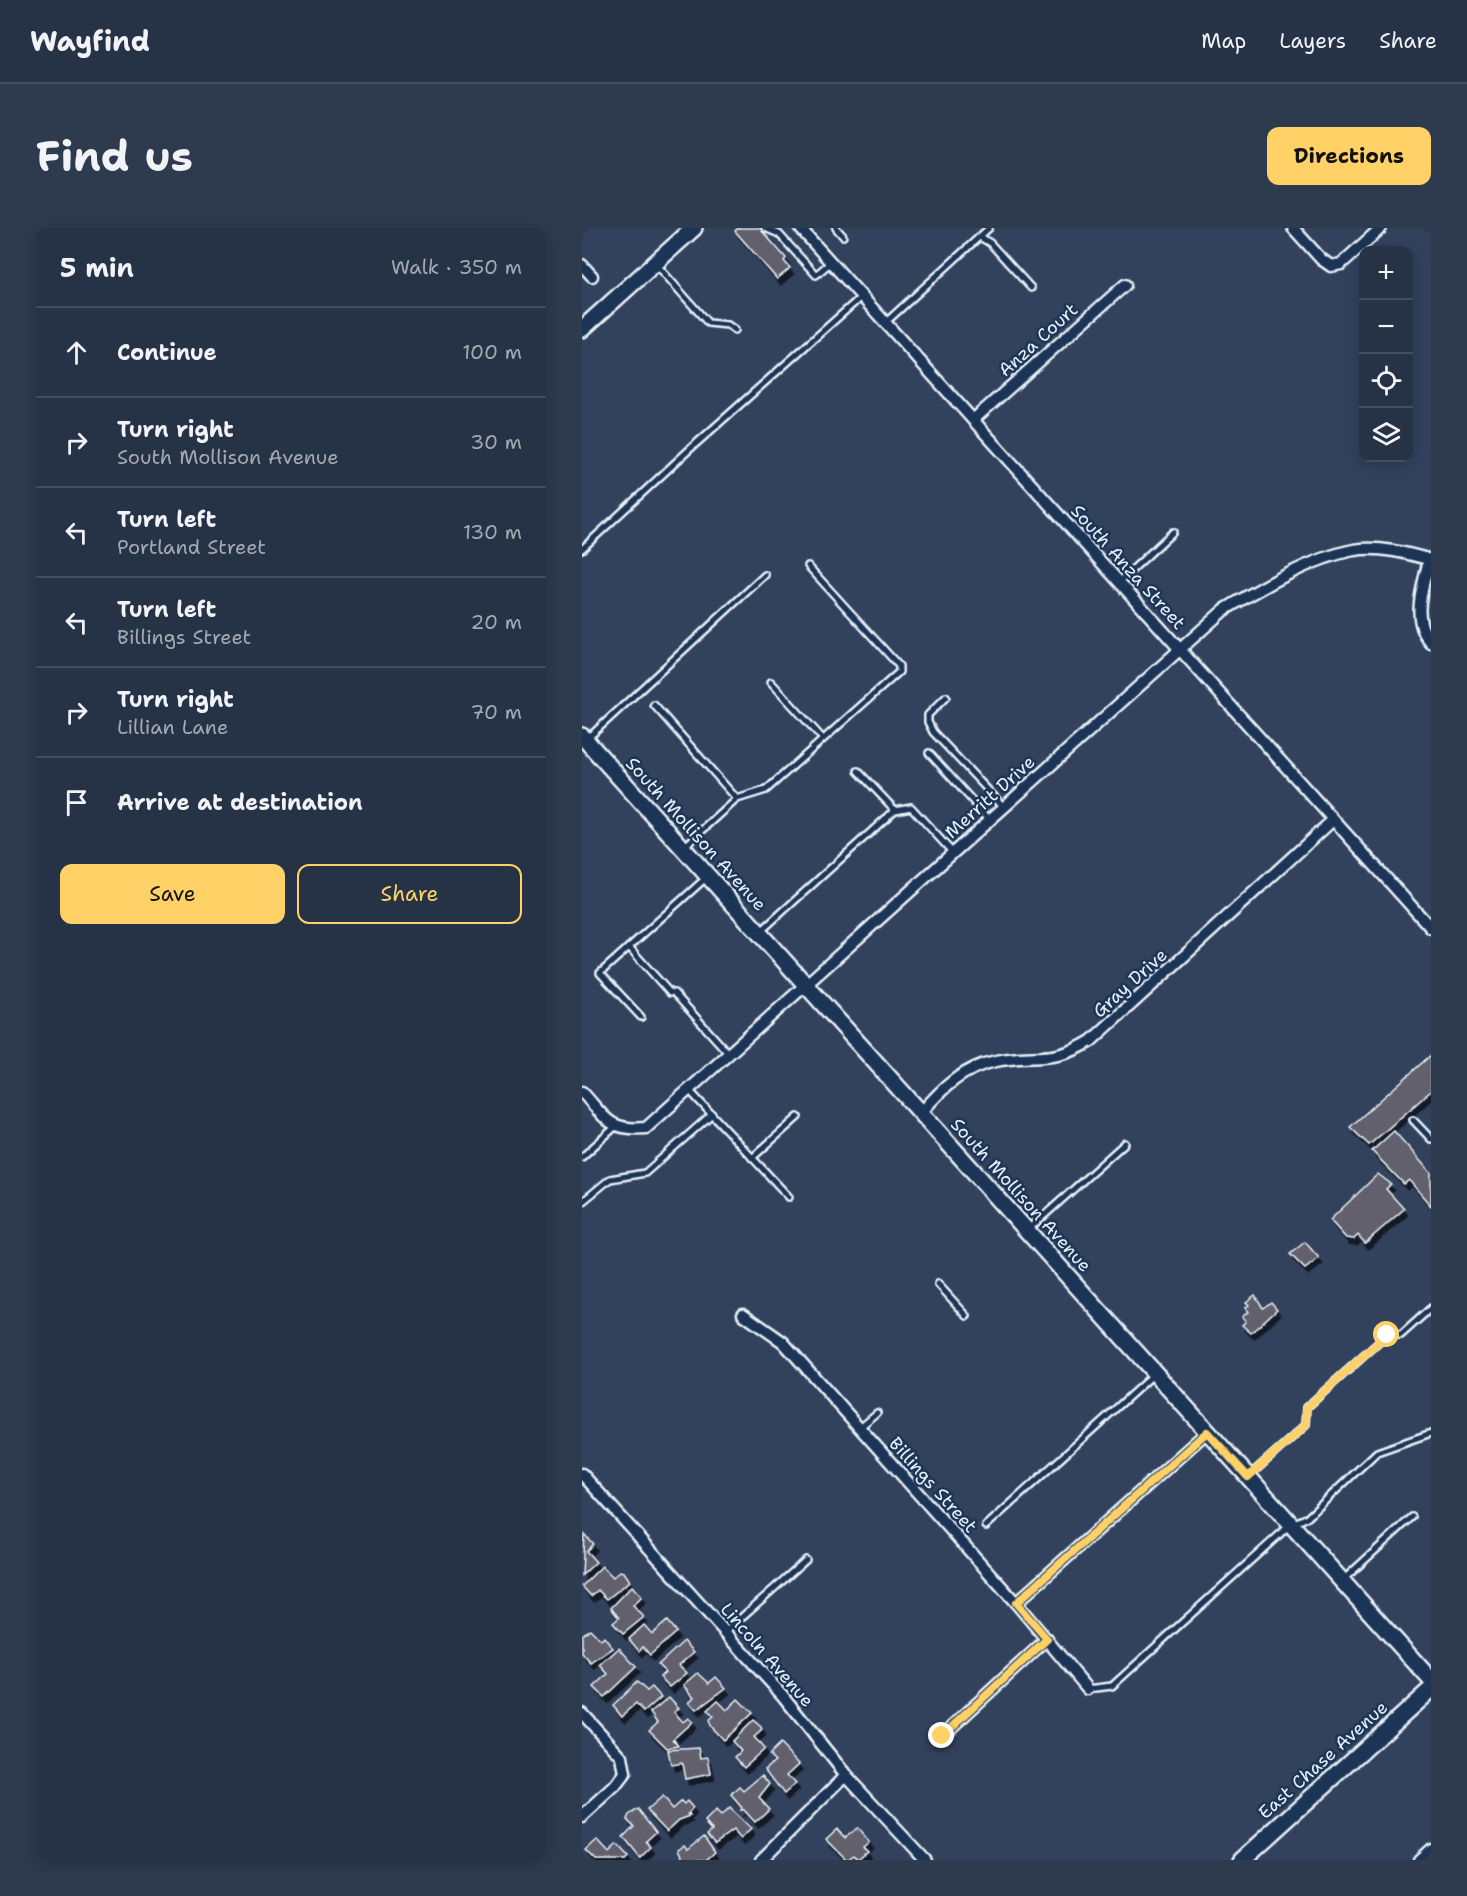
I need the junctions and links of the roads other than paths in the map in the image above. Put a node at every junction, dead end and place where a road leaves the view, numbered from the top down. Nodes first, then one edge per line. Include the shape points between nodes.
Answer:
1 (694, 228) edge
2 (765, 228) edge
3 (786, 228) edge
4 (836, 228) edge
5 (989, 228) edge
6 (1293, 228) edge
7 (1381, 228) edge
8 (803, 229) edge
9 (779, 234) junction
10 (843, 236) dead end
11 (980, 237) junction
12 (831, 262) junction
13 (655, 263) junction
14 (582, 265) edge
15 (592, 276) dead end
16 (1125, 285) dead end
17 (1031, 288) dead end
18 (861, 297) junction
19 (885, 323) junction
20 (582, 329) edge
21 (735, 330) dead end
22 (973, 420) junction
23 (1173, 532) dead end
24 (582, 549) edge
25 (1430, 560) edge
26 (808, 566) dead end
27 (765, 575) dead end
28 (1119, 582) junction
29 (1431, 642) edge
30 (1179, 648) junction
31 (771, 682) dead end
32 (946, 697) dead end
33 (654, 705) dead end
34 (584, 738) edge
35 (823, 739) junction
36 (929, 753) dead end
37 (858, 771) dead end
38 (737, 799) junction
39 (1004, 807) junction
40 (895, 810) junction
41 (990, 820) junction
42 (1334, 820) junction
43 (683, 849) junction
44 (953, 853) junction
45 (708, 876) junction
46 (1431, 928) edge
47 (759, 933) junction
48 (629, 947) junction
49 (807, 986) junction
50 (641, 1017) dead end
51 (729, 1054) junction
52 (689, 1090) junction
53 (582, 1092) edge
54 (921, 1113) junction
55 (712, 1114) junction
56 (798, 1117) dead end
57 (1413, 1120) dead end
58 (615, 1127) junction
59 (1431, 1139) edge
60 (1125, 1143) dead end
61 (582, 1157) edge
62 (752, 1158) junction
63 (789, 1197) dead end
64 (582, 1202) edge
65 (1027, 1231) junction
66 (938, 1284) dead end
67 (1431, 1308) edge
68 (743, 1314) dead end
69 (967, 1316) dead end
70 (1154, 1373) junction
71 (877, 1413) dead end
72 (859, 1428) junction
73 (1207, 1432) junction
74 (1431, 1433) edge
75 (582, 1474) edge
76 (1248, 1477) junction
77 (1412, 1517) dead end
78 (1290, 1524) junction
79 (987, 1526) dead end
80 (806, 1560) dead end
81 (1341, 1581) junction
82 (1016, 1603) junction
83 (725, 1632) junction
84 (1047, 1639) junction
85 (1431, 1680) edge
86 (1088, 1689) joint
87 (1431, 1689) edge
88 (582, 1713) edge
89 (942, 1736) dead end
90 (846, 1775) junction
91 (582, 1817) edge
92 (1431, 1849) edge
93 (761, 1860) edge
94 (925, 1860) edge
95 (1242, 1860) edge
96 (1419, 1860) edge

1 - 13 main road
2 - 9 lane
3 - 9 lane
4 - 10 lane
5 - 11 lane
6 - 7 street via 1331,266 1341,264
8 - 12 street, South Anza Street
9 - 12 lane via 816,275
11 - 17 lane
11 - 19 lane
12 - 18 street, South Anza Street
13 - 20 main road
13 - 21 lane via 708,323
14 - 15 street
16 - 22 street, Anza Court
18 - 19 street, South Anza Street
18 - 24 lane
19 - 22 street, South Anza Street
22 - 28 street, South Anza Street
23 - 28 lane
25 - 29 street via 1419,608 1420,624
25 - 30 street, Merritt Drive via 1380,549 1355,550 1319,560 1224,610
26 - 35 lane via 899,666 896,676
27 - 34 lane
28 - 30 street, South Anza Street
30 - 39 street, Merritt Drive
30 - 42 street, South Anza Street
31 - 35 lane
32 - 39 lane via 928,715 933,732
33 - 38 lane
34 - 43 main road, South Mollison Avenue
35 - 38 lane via 766,790
36 - 41 lane
37 - 40 lane
38 - 43 lane
39 - 41 street, Merritt Drive
40 - 44 lane via 911,807
40 - 47 lane
41 - 44 street, Merritt Drive
42 - 46 street, South Anza Street
42 - 54 street, Gray Drive via 1090,1041 1053,1058 996,1061 972,1069 946,1085
43 - 45 main road, South Mollison Avenue
44 - 49 street, Merritt Drive
45 - 47 main road, South Mollison Avenue
45 - 48 lane
47 - 49 main road, South Mollison Avenue
48 - 50 lane via 600,973
48 - 51 lane
49 - 51 street, Merritt Drive
49 - 54 main road, South Mollison Avenue
51 - 52 street, Merritt Drive
52 - 55 lane
52 - 58 street, Merritt Drive via 646,1128
53 - 58 street
54 - 65 main road, South Mollison Avenue
55 - 62 lane
55 - 64 lane via 645,1173 610,1179
56 - 62 lane
57 - 59 lane
58 - 61 lane
60 - 65 lane
62 - 63 lane
65 - 70 main road, South Mollison Avenue
66 - 69 lane
67 - 76 lane via 1401,1335 1387,1335 1307,1407 1306,1425
68 - 72 street, Billings Street via 783,1342
70 - 73 main road, South Mollison Avenue
70 - 79 lane
71 - 72 lane
72 - 82 street, Billings Street
73 - 76 main road, South Mollison Avenue
73 - 82 street
74 - 78 lane via 1377,1452 1308,1517
75 - 83 street, Lincoln Avenue
76 - 78 main road, South Mollison Avenue
77 - 81 lane
78 - 81 main road, South Mollison Avenue
78 - 86 lane via 1112,1686
80 - 83 lane
81 - 85 main road, South Mollison Avenue
82 - 84 street, Billings Street
83 - 90 street, Lincoln Avenue
84 - 86 street, Billings Street
84 - 89 street
87 - 95 main road, East Chase Avenue
88 - 91 street via 622,1757 625,1774
90 - 93 street
90 - 94 street, Lincoln Avenue
92 - 96 street

